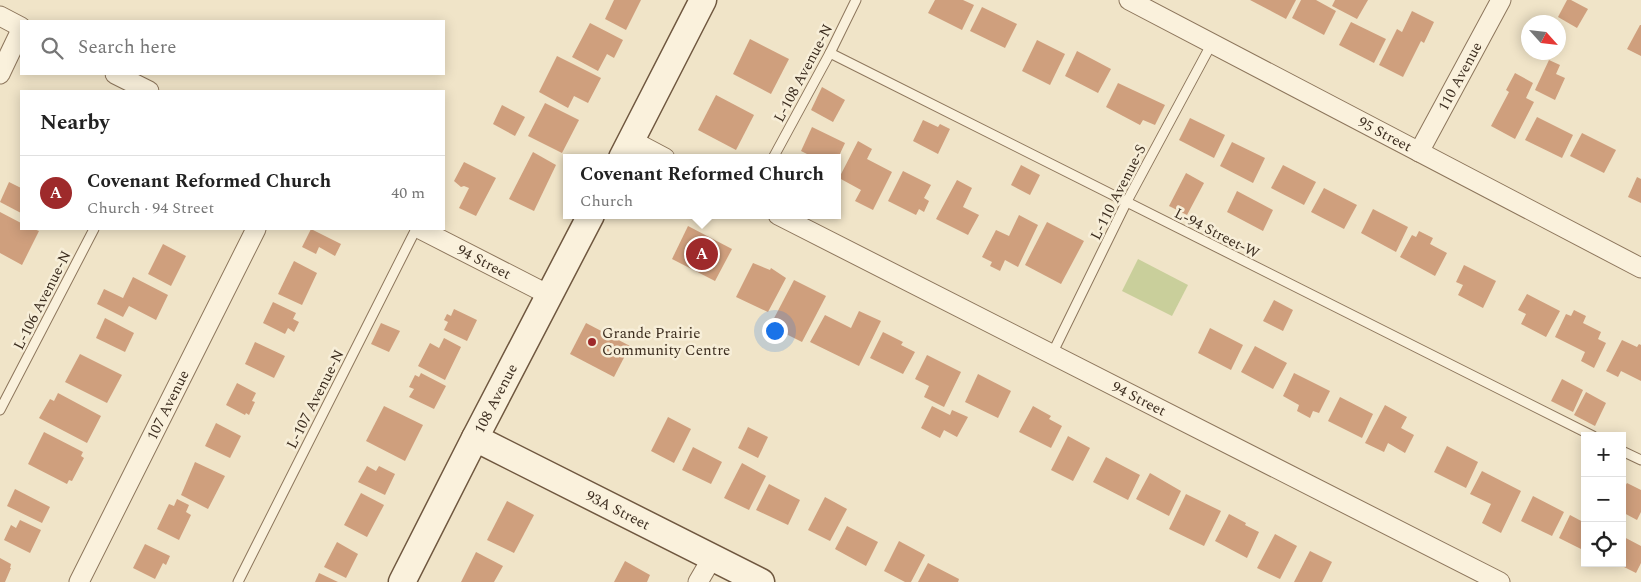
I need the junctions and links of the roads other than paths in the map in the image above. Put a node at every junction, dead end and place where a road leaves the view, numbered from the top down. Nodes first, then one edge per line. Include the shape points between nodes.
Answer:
1 (703, 0) edge
2 (856, 0) edge
3 (1129, 0) edge
4 (1502, 0) edge
5 (0, 16) edge
6 (20, 28) edge
7 (20, 31) edge
8 (1212, 43) junction
9 (830, 53) junction
10 (0, 74) edge
11 (116, 75) edge
12 (147, 90) edge
13 (626, 149) edge
14 (1419, 152) junction
15 (648, 154) edge
16 (775, 154) edge
17 (1126, 203) junction
18 (589, 219) edge
19 (786, 219) edge
20 (93, 230) edge
21 (255, 230) edge
22 (417, 230) edge
23 (420, 230) edge
24 (1641, 268) edge
25 (549, 295) junction
26 (1052, 354) junction
27 (0, 410) edge
28 (1585, 432) edge
29 (475, 438) junction
30 (1626, 452) edge
31 (1641, 460) edge
32 (712, 558) junction
33 (79, 582) edge
34 (238, 582) edge
35 (402, 582) edge
36 (698, 582) edge
37 (761, 582) edge
38 (1500, 582) edge

1 - 13 street
2 - 9 lane, L-108 Avenue-N
3 - 8 street, 95 Street
4 - 14 street, 110 Avenue
5 - 6 street
7 - 10 street
8 - 14 street, 95 Street
8 - 17 lane, L-110 Avenue-S
9 - 16 lane, L-108 Avenue-N
9 - 17 lane, L-94 Street-W
11 - 12 street
13 - 15 street
14 - 24 street, 95 Street
17 - 26 lane, L-110 Avenue-S
17 - 28 lane, L-94 Street-W
18 - 25 street, 108 Avenue
19 - 26 street, 94 Street
20 - 27 lane, L-106 Avenue-N
21 - 33 street, 107 Avenue
22 - 34 lane, L-107 Avenue-N
23 - 25 street, 94 Street
25 - 29 street, 108 Avenue
26 - 38 street, 94 Street
29 - 32 street, 93A Street
29 - 35 street, 108 Avenue
30 - 31 lane
32 - 36 street
32 - 37 street, 93A Street

